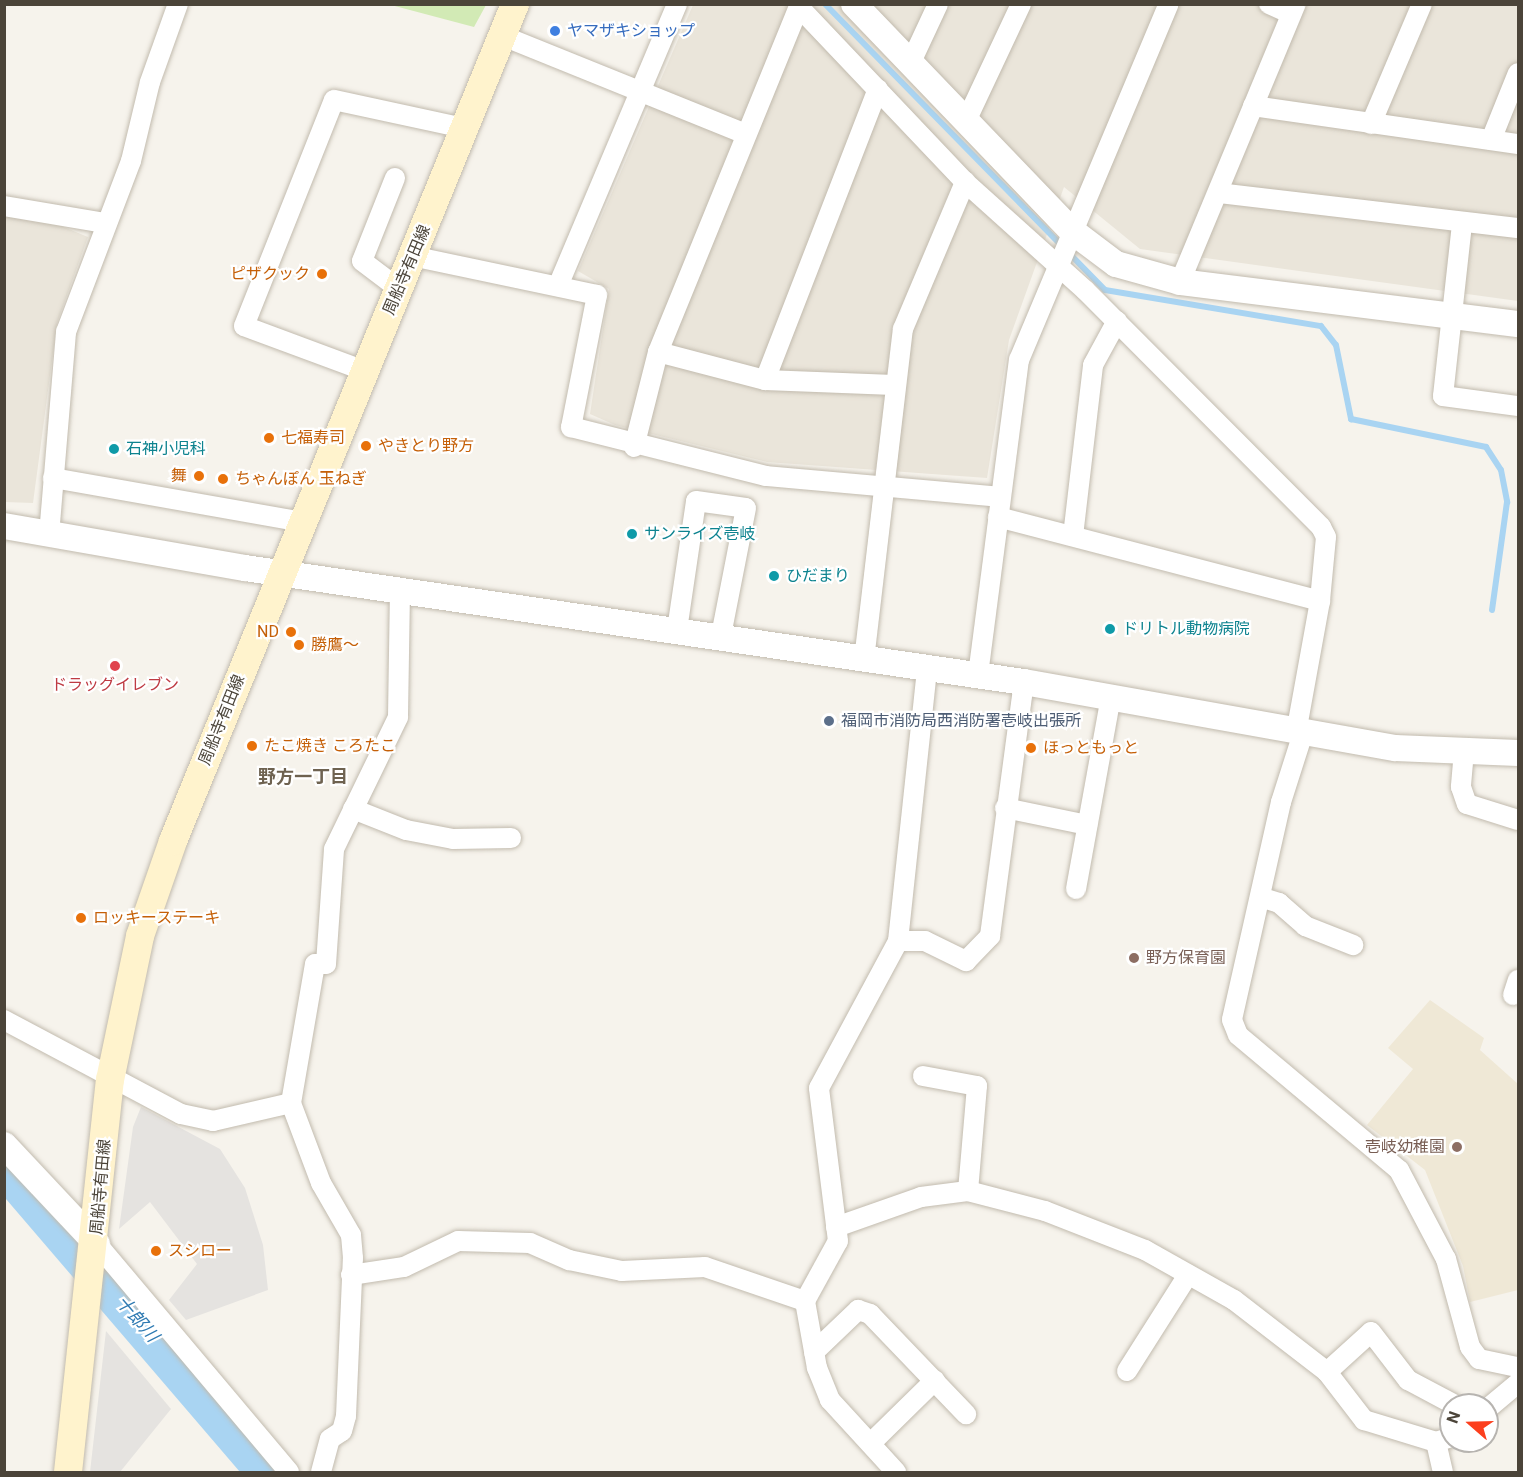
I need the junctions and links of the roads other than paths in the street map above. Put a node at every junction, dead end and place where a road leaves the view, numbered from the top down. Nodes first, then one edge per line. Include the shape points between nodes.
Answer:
1 (178, 4) edge
2 (515, 4) edge
3 (677, 4) edge
4 (854, 4) edge
5 (938, 4) edge
6 (1021, 4) edge
7 (1169, 4) edge
8 (1269, 4) edge
9 (1422, 4) edge
10 (1294, 9) edge
11 (503, 36) junction
12 (911, 62) junction
13 (1518, 73) edge
14 (878, 89) junction
15 (640, 93) junction
16 (1253, 106) junction
17 (967, 119) junction
18 (1371, 124) junction
19 (468, 129) junction
20 (746, 134) junction
21 (1491, 140) junction
22 (1518, 144) edge
23 (395, 178) dead end
24 (965, 182) junction
25 (1219, 193) junction
26 (4, 206) edge
27 (105, 223) junction
28 (1462, 224) junction
29 (1518, 228) edge
30 (1072, 231) junction
31 (412, 256) junction
32 (1057, 265) junction
33 (1180, 282) junction
34 (558, 286) junction
35 (399, 289) junction
36 (1451, 315) junction
37 (1117, 321) junction
38 (1518, 324) edge
39 (658, 352) junction
40 (365, 371) junction
41 (765, 380) junction
42 (894, 385) junction
43 (1518, 406) edge
44 (634, 447) junction
45 (53, 478) junction
46 (887, 485) junction
47 (1000, 498) junction
48 (998, 518) junction
49 (302, 522) junction
50 (4, 526) edge
51 (50, 535) junction
52 (1073, 536) junction
53 (281, 573) junction
54 (400, 590) junction
55 (1320, 601) junction
56 (677, 630) junction
57 (722, 635) junction
58 (864, 660) junction
59 (927, 669) junction
60 (978, 675) junction
61 (1024, 682) junction
62 (1111, 697) junction
63 (1301, 729) junction
64 (1464, 751) junction
65 (1518, 753) edge
66 (1005, 808) junction
67 (353, 809) junction
68 (1518, 820) edge
69 (1087, 825) junction
70 (511, 838) dead end
71 (1076, 889) dead end
72 (1263, 898) junction
73 (898, 941) junction
74 (1353, 945) dead end
75 (4, 1020) edge
76 (922, 1076) dead end
77 (110, 1080) junction
78 (291, 1103) junction
79 (4, 1145) edge
80 (968, 1191) junction
81 (836, 1227) junction
82 (97, 1244) junction
83 (351, 1275) junction
84 (1188, 1275) junction
85 (806, 1301) junction
86 (814, 1352) junction
87 (1518, 1367) edge
88 (1127, 1371) dead end
89 (1328, 1372) junction
90 (935, 1380) junction
91 (1518, 1383) edge
92 (1439, 1396) edge
93 (1499, 1399) edge
94 (966, 1414) dead end
95 (1439, 1438) edge
96 (872, 1443) junction
97 (1443, 1453) edge
98 (68, 1473) edge
99 (289, 1473) edge
100 (321, 1473) edge
101 (896, 1473) edge
102 (1443, 1473) edge

1 - 27 street via 150,82 131,161
2 - 11 main road, 周船寺有田線
3 - 15 street
4 - 12 street
5 - 12 street
6 - 17 street
7 - 30 street
8 - 10 street
9 - 18 street
10 - 16 street
11 - 15 street
11 - 19 main road, 周船寺有田線
12 - 17 street
13 - 21 street
14 - 20 street via 799,7
14 - 24 street
14 - 41 street
15 - 20 street
15 - 34 street
16 - 18 street
16 - 25 street
17 - 30 street
18 - 21 street
19 - 31 main road, 周船寺有田線
19 - 40 street via 334,100 244,326
20 - 39 street
21 - 22 street
23 - 35 street via 363,261
24 - 32 street
24 - 42 street via 903,329
25 - 28 street
25 - 33 street
26 - 27 street
27 - 45 street via 66,332
28 - 29 street
28 - 36 street
30 - 32 street
30 - 33 street via 1116,264
31 - 34 street
31 - 35 main road, 周船寺有田線
32 - 37 street
32 - 47 street via 1019,360
33 - 36 street
34 - 44 street via 597,295 570,427
35 - 40 main road, 周船寺有田線
36 - 38 street
36 - 43 street via 1443,396
37 - 52 street via 1093,365
37 - 55 street via 1321,527 1326,537
39 - 41 street
39 - 44 street
40 - 49 main road, 周船寺有田線
41 - 42 street
42 - 46 street
44 - 46 street via 766,476
45 - 49 street
45 - 51 street
46 - 47 street
46 - 58 street
47 - 48 street
48 - 52 street
48 - 60 street
49 - 53 main road, 周船寺有田線
50 - 51 street
51 - 53 street
52 - 55 street
53 - 54 street
53 - 77 main road, 周船寺有田線 via 140,936
54 - 56 street
54 - 67 street via 398,717
55 - 63 street
56 - 57 street
56 - 57 street via 696,501 746,508
57 - 58 street
58 - 59 street
59 - 60 street
59 - 73 street
60 - 61 street
61 - 62 street
61 - 66 street
62 - 63 street
62 - 69 street
63 - 64 street via 1395,748
63 - 72 street via 1281,802
64 - 65 street
64 - 68 street via 1461,787 1467,804
66 - 69 street
66 - 73 street via 990,936 966,962 925,941
67 - 70 street via 441,837
67 - 78 street via 334,849 326,964 315,964
69 - 71 street
72 - 74 street via 1279,903 1305,926
72 - 87 street via 1232,1020 1238,1035 1399,1170 1446,1259 1470,1347 1479,1359
73 - 81 street via 819,1088
75 - 77 street
76 - 80 street via 977,1086
77 - 78 street via 181,1114 213,1121
77 - 82 main road, 周船寺有田線
78 - 83 street via 321,1183 351,1235
79 - 82 street
80 - 81 street via 921,1197
80 - 84 street via 1056,1216 1145,1250
81 - 85 street via 838,1241
82 - 98 main road, 周船寺有田線
82 - 99 street
83 - 85 street via 404,1267 458,1242 530,1243 569,1260 622,1271 705,1266
83 - 100 street via 346,1416 342,1431 330,1439
84 - 88 street
84 - 89 street via 1234,1300
85 - 86 street
86 - 90 street via 858,1310 870,1314
86 - 96 street via 830,1400
89 - 92 street via 1371,1332 1408,1380
89 - 95 street via 1364,1420
90 - 94 street
90 - 96 street
91 - 93 street
96 - 101 street
97 - 102 street

